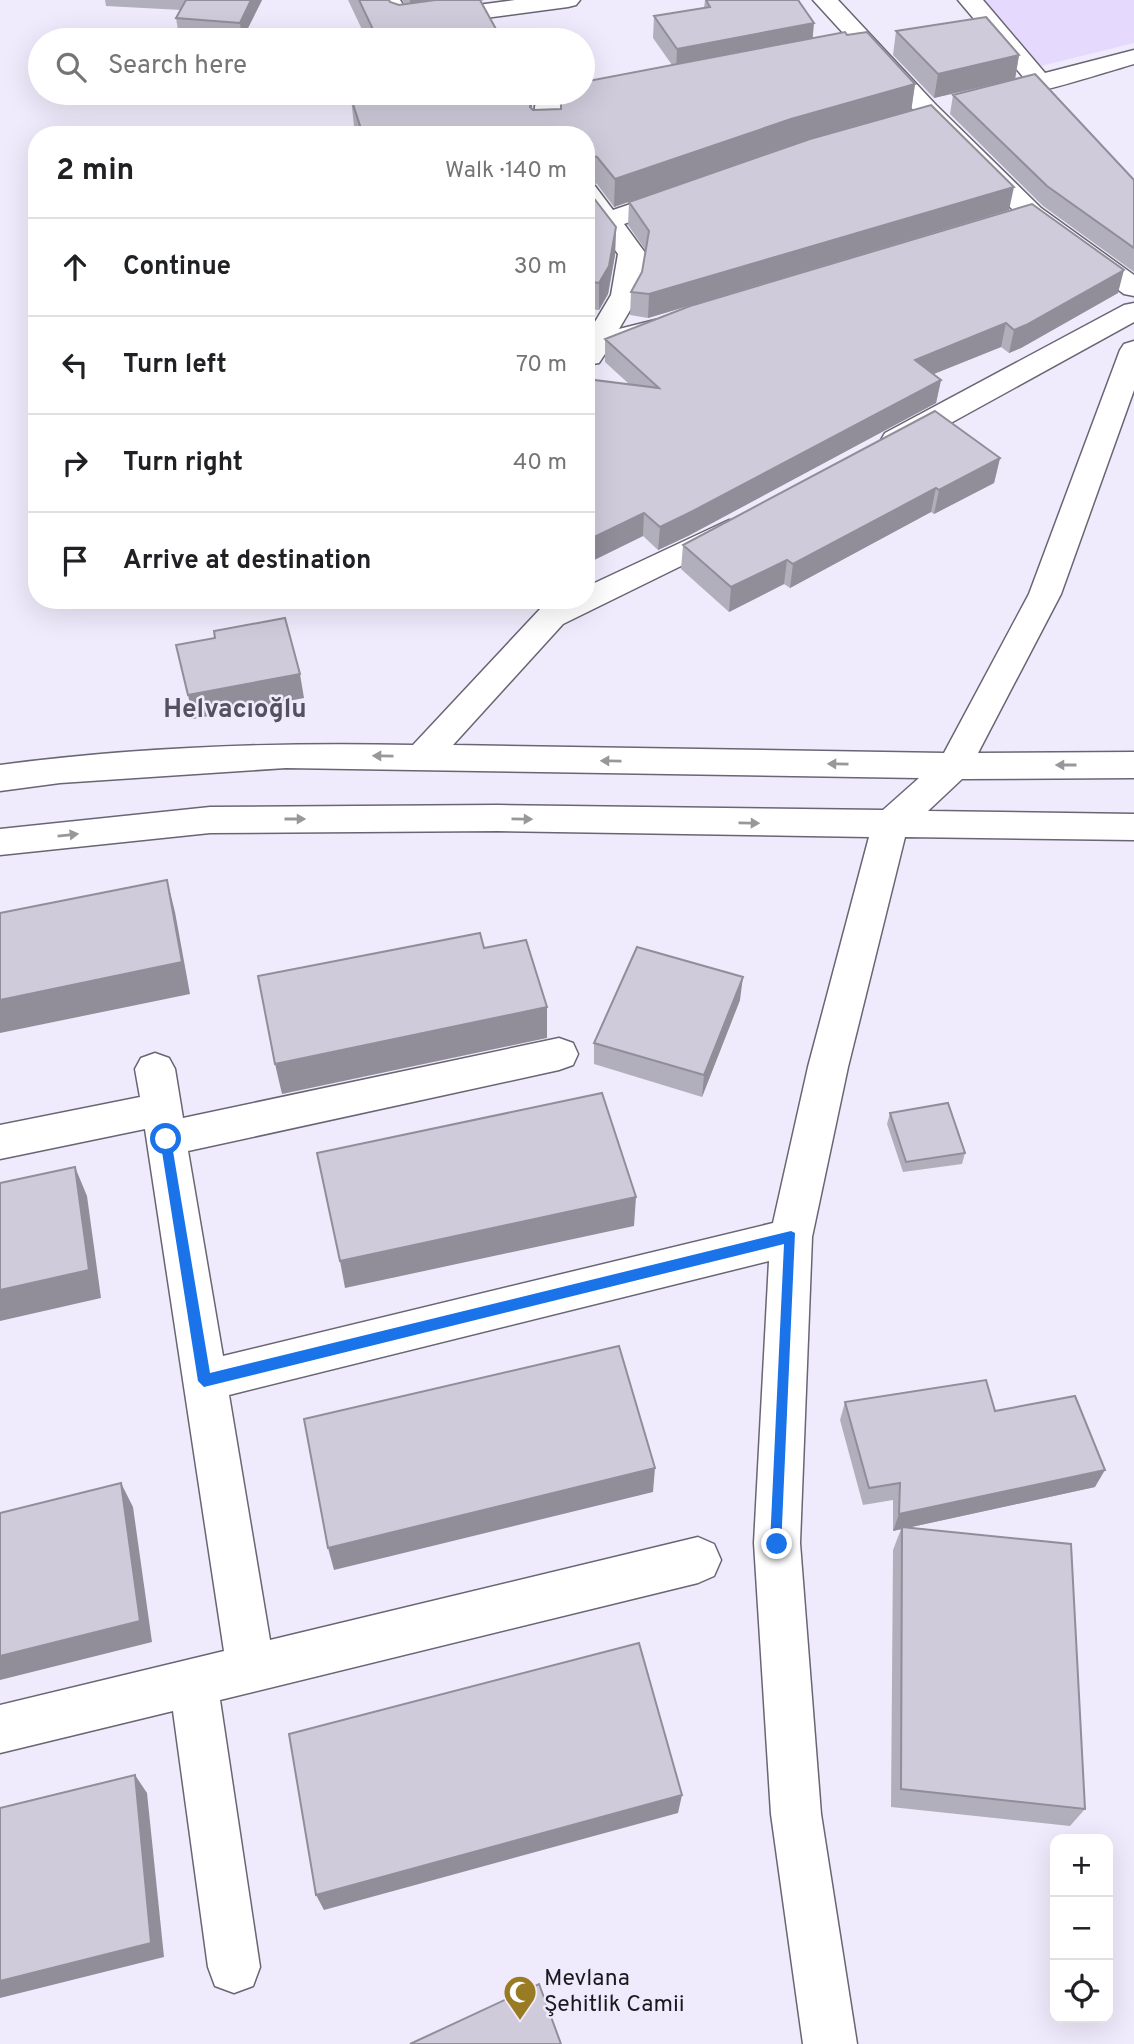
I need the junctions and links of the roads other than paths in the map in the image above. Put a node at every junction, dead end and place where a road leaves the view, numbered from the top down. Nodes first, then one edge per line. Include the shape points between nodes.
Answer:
1 (388, 0) edge
2 (568, 0) edge
3 (825, 0) edge
4 (970, 0) edge
5 (865, 45) junction
6 (837, 51) edge
7 (1134, 57) edge
8 (1041, 83) junction
9 (631, 90) edge
10 (595, 97) edge
11 (552, 105) edge
12 (937, 111) junction
13 (546, 126) edge
14 (696, 190) edge
15 (595, 204) edge
16 (1032, 214) junction
17 (607, 221) junction
18 (1005, 222) edge
19 (1134, 288) edge
20 (1134, 311) edge
21 (675, 321) edge
22 (595, 346) edge
23 (1134, 350) edge
24 (595, 351) edge
25 (869, 454) edge
26 (748, 519) edge
27 (595, 596) edge
28 (547, 609) edge
29 (422, 757) junction
30 (1134, 765) edge
31 (954, 766) junction
32 (0, 778) edge
33 (890, 825) junction
34 (1134, 827) edge
35 (0, 842) edge
36 (559, 1054) dead end
37 (160, 1106) junction
38 (0, 1142) edge
39 (791, 1237) junction
40 (204, 1381) junction
41 (698, 1560) dead end
42 (251, 1668) junction
43 (192, 1682) junction
44 (0, 1729) edge
45 (234, 1967) dead end
46 (830, 2044) edge

1 - 2 street via 402,22
3 - 5 street
4 - 8 street
5 - 6 street
5 - 12 street
7 - 8 street
8 - 12 street
9 - 10 street
11 - 13 street via 547,106
12 - 16 street
14 - 17 street
15 - 17 street
16 - 18 street
16 - 19 street
17 - 22 street via 632,254 625,295
20 - 25 street
21 - 24 street
23 - 31 street via 1045,594
26 - 27 street
28 - 29 street
31 -> 29 street
29 -> 32 street via 286,755
30 -> 31 street
31 - 33 street
33 - 34 street
35 -> 33 street via 210,820 498,818
33 - 39 street via 828,1067
36 - 37 street
37 - 38 street
37 - 40 street
39 - 40 street
39 - 46 street via 777,1544 796,1814
40 - 42 street
41 - 42 street
42 - 43 street
43 - 44 street
43 - 45 street

